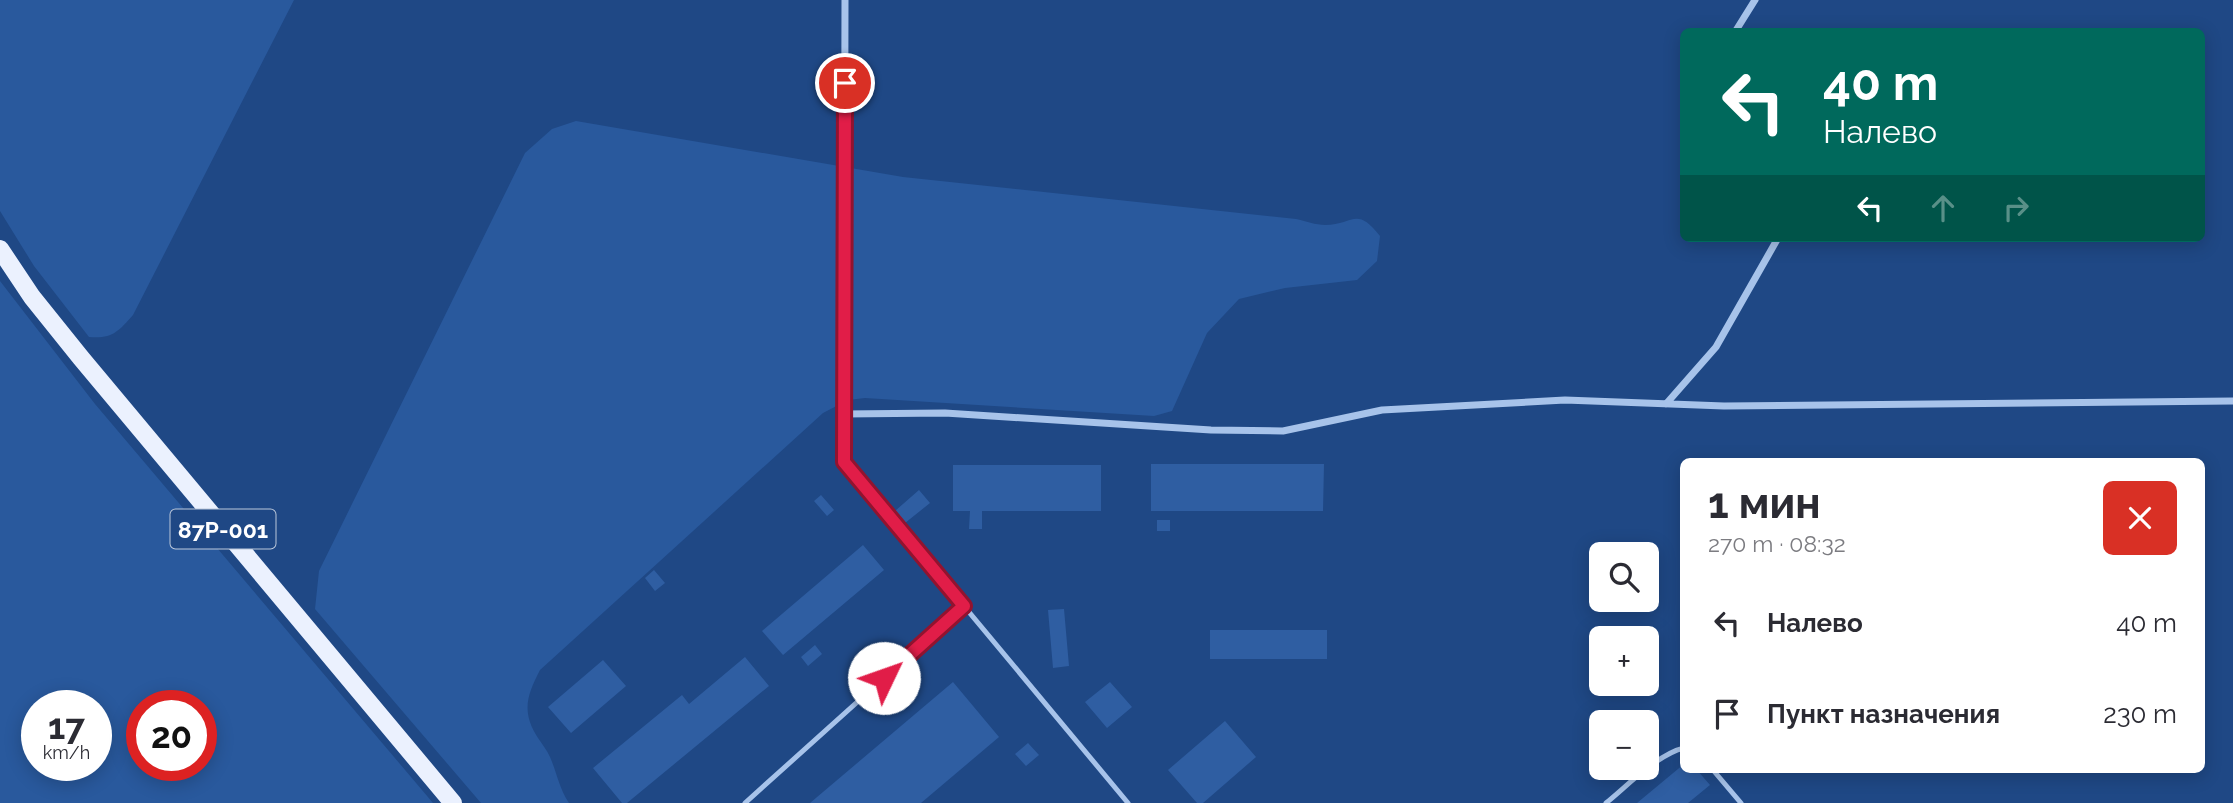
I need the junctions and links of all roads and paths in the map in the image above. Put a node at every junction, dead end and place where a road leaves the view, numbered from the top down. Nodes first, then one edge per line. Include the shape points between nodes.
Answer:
1 (845, 0) edge
2 (1755, 0) edge
3 (1738, 28) edge
4 (1776, 242) edge
5 (0, 249) edge
6 (2233, 401) edge
7 (1666, 404) junction
8 (844, 414) junction
9 (844, 462) joint
10 (964, 606) junction
11 (1680, 749) edge
12 (1716, 773) edge
13 (453, 803) edge
14 (746, 803) edge
15 (1128, 803) edge
16 (1606, 803) edge
17 (1741, 803) edge

1 - 8 street
2 - 3 street
4 - 7 street via 1716,347
5 - 13 main road, 87Р-001 via 80,358
6 - 7 street
7 - 8 street via 1565,400 1382,410 1283,431 945,412
8 - 9 street
9 - 10 lane
10 - 14 lane
10 - 15 lane
11 - 16 lane
12 - 17 lane

